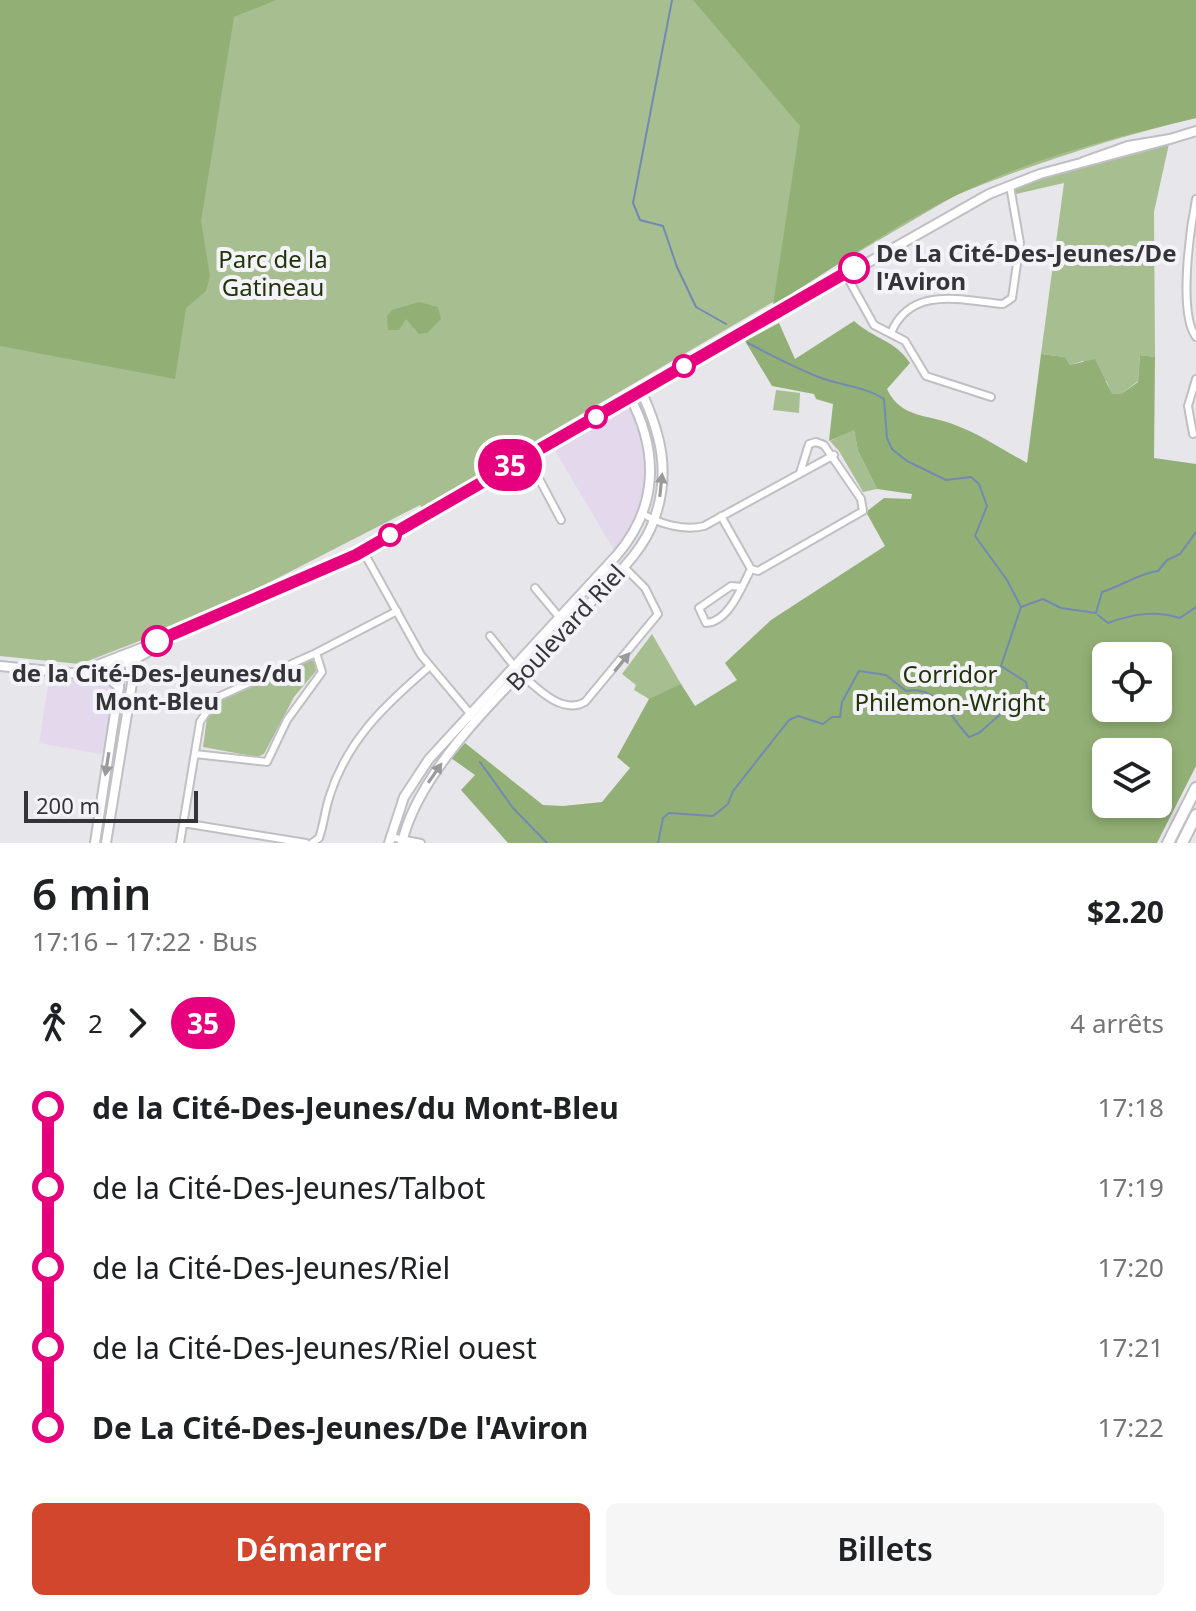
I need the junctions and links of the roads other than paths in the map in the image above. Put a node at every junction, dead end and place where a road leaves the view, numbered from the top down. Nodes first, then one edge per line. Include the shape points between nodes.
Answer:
1 (1196, 132) edge
2 (1010, 186) junction
3 (1196, 199) edge
4 (845, 273) junction
5 (1193, 284) edge
6 (891, 333) junction
7 (1196, 337) edge
8 (1196, 379) edge
9 (641, 391) junction
10 (630, 397) junction
11 (991, 397) dead end
12 (1193, 434) dead end
13 (834, 455) junction
14 (527, 456) junction
15 (800, 473) junction
16 (643, 514) junction
17 (721, 516) junction
18 (561, 520) dead end
19 (654, 520) junction
20 (363, 551) junction
21 (624, 567) junction
22 (751, 569) junction
23 (742, 587) junction
24 (535, 588) dead end
25 (397, 611) junction
26 (560, 618) junction
27 (490, 636) dead end
28 (316, 653) junction
29 (125, 658) junction
30 (0, 666) edge
31 (514, 666) junction
32 (429, 667) junction
33 (64, 674) junction
34 (90, 675) junction
35 (522, 675) junction
36 (119, 687) junction
37 (469, 713) junction
38 (476, 722) junction
39 (195, 754) junction
40 (1196, 788) edge
41 (1196, 815) edge
42 (183, 823) junction
43 (390, 840) edge
44 (402, 841) edge
45 (95, 843) edge
46 (106, 843) edge
47 (180, 843) edge
48 (306, 843) edge
49 (312, 843) edge
50 (421, 843) edge
51 (1168, 843) edge
52 (1182, 843) edge

1 - 2 street
2 - 4 street
2 - 6 street via 1020,243 1012,298 1003,304 937,297 901,316
3 - 5 street via 1190,237
4 - 6 street via 874,325
4 - 9 street
5 - 7 street via 1189,322
6 - 11 street via 905,341 919,368 932,379
8 - 12 street via 1188,406
9 - 10 street
19 -> 9 street, Boulevard Riel via 662,483 661,440
10 - 14 street
10 - 16 street, Boulevard Riel via 650,452
13 - 15 street
13 - 15 street via 813,442
13 - 22 street via 863,511 763,570
14 - 18 street
14 - 20 street
15 - 17 street
16 - 19 street
16 - 26 street, Boulevard Riel via 623,549
17 - 19 street via 696,528
17 - 22 street
19 - 21 street, Boulevard Riel
20 - 25 street
20 - 29 street
21 - 35 street, Boulevard Riel
35 -> 21 street via 550,698 571,706 585,702 658,614 645,588
22 - 23 street
23 - 23 street via 717,620 702,619 699,608 731,586
24 - 26 street
25 - 28 street
25 - 32 street
26 - 31 street, Boulevard Riel
27 - 31 street
28 - 39 street via 216,698 201,718
28 - 39 street via 322,672 287,720 267,762
29 - 33 street
29 - 34 street
29 - 36 street
29 - 46 street via 132,683
30 - 33 street
31 - 37 street, Boulevard Riel
32 - 37 street
32 - 49 street via 381,709 355,742 335,782 319,838
33 - 34 street
34 - 36 street via 108,677
35 - 38 street, Boulevard Riel
36 -> 45 street
37 - 38 street
37 - 43 street, Boulevard Riel via 412,784
44 -> 38 street, Boulevard Riel via 425,787
39 - 42 street
40 - 51 highway
41 - 52 highway
42 - 47 street
42 - 48 street
43 - 44 street
44 - 50 street

